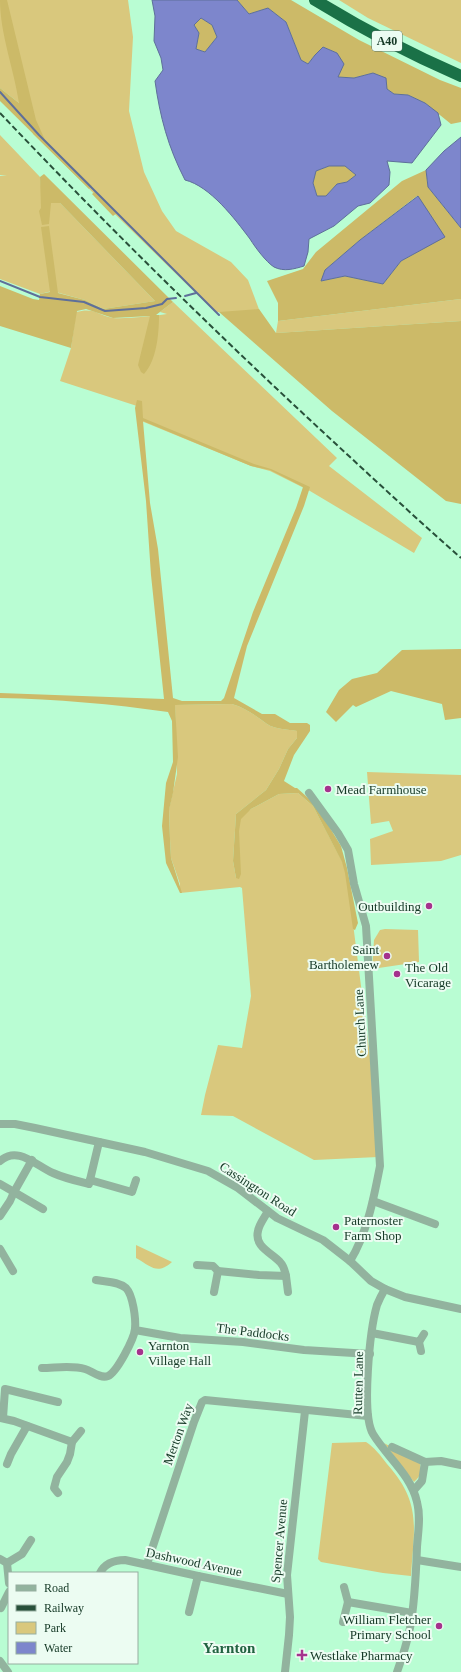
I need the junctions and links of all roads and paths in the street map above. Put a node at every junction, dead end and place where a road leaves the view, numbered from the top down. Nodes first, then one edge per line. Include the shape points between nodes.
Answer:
1 (315, 0) edge
2 (461, 76) edge
3 (309, 793) dead end
4 (0, 1124) edge
5 (99, 1142) junction
6 (32, 1160) junction
7 (0, 1161) edge
8 (90, 1180) junction
9 (136, 1180) dead end
10 (0, 1184) edge
11 (14, 1192) junction
12 (373, 1201) junction
13 (43, 1209) dead end
14 (268, 1211) junction
15 (0, 1216) edge
16 (435, 1224) dead end
17 (0, 1249) edge
18 (350, 1261) junction
19 (197, 1265) dead end
20 (12, 1271) dead end
21 (218, 1271) junction
22 (286, 1276) junction
23 (99, 1284) dead end
24 (385, 1289) junction
25 (214, 1292) dead end
26 (288, 1292) dead end
27 (461, 1309) edge
28 (135, 1330) junction
29 (372, 1333) junction
30 (424, 1334) dead end
31 (419, 1342) junction
32 (421, 1351) dead end
33 (370, 1354) junction
34 (42, 1368) dead end
35 (58, 1402) dead end
36 (305, 1411) junction
37 (368, 1416) junction
38 (1, 1418) edge
39 (27, 1426) junction
40 (81, 1432) dead end
41 (72, 1442) junction
42 (392, 1447) dead end
43 (425, 1462) junction
44 (7, 1464) dead end
45 (461, 1465) edge
46 (414, 1490) junction
47 (58, 1493) dead end
48 (31, 1540) dead end
49 (417, 1560) junction
50 (3, 1561) edge
51 (457, 1563) edge
52 (147, 1564) junction
53 (101, 1572) edge
54 (198, 1576) junction
55 (8, 1579) edge
56 (344, 1587) dead end
57 (8, 1594) edge
58 (288, 1594) junction
59 (348, 1602) junction
60 (1, 1608) edge
61 (189, 1612) dead end
62 (412, 1613) junction
63 (343, 1622) dead end
64 (0, 1661) edge
65 (8, 1672) edge
66 (285, 1672) edge
67 (398, 1672) edge

1 - 2 highway, A40 via 362,28
3 - 12 street, Church Lane via 348,850 366,926 380,1166
4 - 5 street, Cassington Road via 15,1124
5 - 8 street
5 - 14 street, Cassington Road via 145,1152 208,1171 238,1188
6 - 7 street via 13,1154
6 - 8 street via 55,1174 89,1184
6 - 11 street
8 - 9 street via 132,1192
10 - 11 street
11 - 13 street
11 - 15 street
12 - 16 street
12 - 18 street, Church Lane
14 - 18 street, Cassington Road via 323,1240
14 - 22 street via 258,1231 258,1239 260,1245 280,1261
17 - 20 street
18 - 24 street, Cassington Road
19 - 21 street via 214,1266
21 - 22 street
21 - 25 street
22 - 26 street
23 - 28 street via 118,1283 130,1293
24 - 27 street, Cassington Road via 400,1296
24 - 29 street, Rutten Lane via 377,1305
28 - 33 street, The Paddocks via 180,1338
28 - 34 street via 116,1369 109,1375 99,1376 77,1368
29 - 31 street
29 - 33 street, Rutten Lane
30 - 31 street
31 - 32 street
33 - 37 street, Rutten Lane
35 - 38 street via 5,1388
36 - 37 street, Merton Way
36 - 52 street, Merton Way via 205,1400 202,1402
36 - 58 street, Spencer Avenue via 289,1553
37 - 46 street, Rutten Lane via 372,1432
38 - 39 street
39 - 41 street
39 - 44 street
40 - 41 street
41 - 47 street via 67,1462 57,1477 54,1488
42 - 43 street
43 - 45 street via 441,1461
43 - 46 street via 422,1481
46 - 49 street, Rutten Lane via 419,1509
48 - 50 street via 22,1554
49 - 51 street
49 - 62 street, Rutten Lane
50 - 55 street
52 - 53 street, Dashwood Avenue via 118,1560 107,1565
52 - 54 street, Dashwood Avenue
54 - 58 street, Dashwood Avenue
54 - 61 street
56 - 59 street
57 - 60 street
58 - 66 street, Spencer Avenue via 289,1635
59 - 62 street
59 - 63 street
62 - 67 street, Rutten Lane
64 - 65 street

